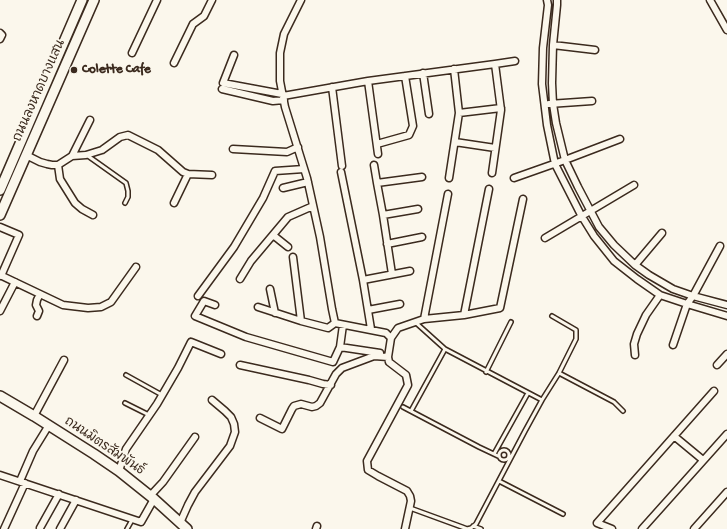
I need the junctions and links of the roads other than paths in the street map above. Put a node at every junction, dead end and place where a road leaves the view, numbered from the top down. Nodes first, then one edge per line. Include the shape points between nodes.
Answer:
1 (82, 0) edge
2 (94, 0) edge
3 (157, 0) edge
4 (212, 0) edge
5 (301, 0) edge
6 (547, 0) edge
7 (557, 0) edge
8 (710, 0) edge
9 (727, 30) edge
10 (0, 33) edge
11 (0, 39) edge
12 (553, 45) junction
13 (595, 50) dead end
14 (132, 53) dead end
15 (234, 55) dead end
16 (515, 61) dead end
17 (174, 63) dead end
18 (495, 64) junction
19 (454, 69) junction
20 (423, 73) junction
21 (405, 76) junction
22 (368, 81) junction
23 (332, 87) junction
24 (222, 89) dead end
25 (283, 96) junction
26 (592, 101) dead end
27 (544, 104) junction
28 (553, 104) junction
29 (501, 108) junction
30 (459, 113) junction
31 (429, 114) dead end
32 (90, 120) dead end
33 (620, 139) dead end
34 (455, 142) junction
35 (377, 144) junction
36 (298, 147) junction
37 (496, 148) junction
38 (233, 149) dead end
39 (378, 154) dead end
40 (26, 155) junction
41 (86, 155) junction
42 (72, 156) junction
43 (565, 160) junction
44 (556, 164) junction
45 (58, 165) junction
46 (374, 165) dead end
47 (304, 169) junction
48 (492, 173) dead end
49 (188, 174) junction
50 (212, 176) dead end
51 (422, 177) dead end
52 (449, 178) dead end
53 (514, 178) dead end
54 (308, 182) junction
55 (377, 183) junction
56 (634, 185) dead end
57 (283, 188) dead end
58 (489, 189) dead end
59 (0, 190) edge
60 (448, 194) dead end
61 (523, 199) dead end
62 (125, 203) dead end
63 (174, 203) dead end
64 (313, 206) junction
65 (418, 209) dead end
66 (590, 210) junction
67 (383, 214) junction
68 (0, 215) edge
69 (93, 216) dead end
70 (581, 216) junction
71 (0, 227) edge
72 (662, 232) dead end
73 (273, 235) junction
74 (422, 238) dead end
75 (545, 238) dead end
76 (387, 244) junction
77 (720, 246) dead end
78 (288, 247) dead end
79 (293, 257) dead end
80 (635, 265) junction
81 (136, 268) dead end
82 (410, 270) dead end
83 (392, 274) junction
84 (0, 275) edge
85 (240, 278) dead end
86 (363, 280) junction
87 (15, 282) junction
88 (270, 289) dead end
89 (40, 294) junction
90 (660, 295) junction
91 (198, 296) dead end
92 (693, 296) junction
93 (400, 304) dead end
94 (687, 304) junction
95 (215, 305) dead end
96 (727, 305) edge
97 (258, 307) dead end
98 (368, 310) junction
99 (0, 311) edge
100 (275, 312) junction
101 (464, 315) junction
102 (37, 316) dead end
103 (552, 316) dead end
104 (727, 316) edge
105 (424, 319) junction
106 (301, 321) junction
107 (415, 322) junction
108 (511, 322) dead end
109 (335, 323) junction
110 (343, 325) junction
111 (371, 329) junction
112 (391, 338) junction
113 (673, 345) dead end
114 (340, 347) junction
115 (445, 349) junction
116 (221, 354) dead end
117 (727, 354) edge
118 (635, 355) dead end
119 (388, 356) junction
120 (64, 360) dead end
121 (717, 364) dead end
122 (240, 365) dead end
123 (486, 372) junction
124 (559, 373) junction
125 (126, 375) dead end
126 (331, 385) junction
127 (714, 391) dead end
128 (528, 393) junction
129 (162, 395) junction
130 (0, 396) edge
131 (212, 400) dead end
132 (542, 400) junction
133 (125, 402) dead end
134 (403, 407) dead end
135 (411, 411) junction
136 (623, 411) dead end
137 (149, 415) junction
138 (34, 416) junction
139 (260, 418) dead end
140 (49, 425) junction
141 (727, 434) edge
142 (674, 436) junction
143 (195, 437) dead end
144 (508, 452) junction
145 (514, 452) junction
146 (494, 454) junction
147 (498, 456) junction
148 (703, 460) junction
149 (504, 461) junction
150 (506, 466) junction
151 (119, 471) junction
152 (0, 475) edge
153 (499, 481) junction
154 (22, 482) junction
155 (727, 492) edge
156 (59, 494) junction
157 (152, 497) junction
158 (76, 500) junction
159 (410, 508) junction
160 (563, 514) dead end
161 (132, 520) junction
162 (184, 526) edge
163 (473, 526) junction
164 (40, 528) dead end
165 (4, 529) edge
166 (60, 529) edge
167 (127, 529) edge
168 (405, 529) edge
169 (481, 529) edge
170 (612, 529) edge
171 (642, 529) edge
172 (694, 529) edge

1 - 59 main road, ถนนลงหาดบางแสน
2 - 40 main road, ถนนลงหาดบางแสน
3 - 14 street
4 - 17 street via 204,16 193,24
5 - 25 street via 284,34 280,53
6 - 27 street via 543,48
7 - 12 street
8 - 9 street
10 - 11 street
12 - 13 street
12 - 28 street
15 - 25 street via 223,83
16 - 18 street
18 - 19 street
18 - 29 street
19 - 20 street
19 - 30 street
20 - 21 street
20 - 31 street
21 - 22 street
21 - 35 street via 413,126 409,135
22 - 23 street
22 - 35 street
23 - 25 street
23 - 86 street via 341,169
24 - 25 street via 273,101
25 - 36 street
26 - 28 street
27 - 28 street
27 - 44 street
28 - 43 street
29 - 30 street
29 - 37 street
30 - 34 street
32 - 42 street
33 - 43 street
34 - 37 street
34 - 52 street
35 - 39 street
36 - 38 street via 287,152
36 - 47 street
37 - 48 street
40 - 45 street via 52,166
40 - 68 main road, ถนนลงหาดบางแสน
41 - 42 street
41 - 49 street via 102,150 120,137 128,135 158,150
41 - 62 lane via 126,183 128,197
42 - 45 street
43 - 44 street
43 - 66 street
44 - 53 street
44 - 70 street
45 - 69 street via 60,179 75,203
46 - 55 street
47 - 54 street
47 - 91 street via 275,171 263,198 234,247
49 - 50 street
49 - 63 street
51 - 55 street
54 - 57 street
54 - 64 street
55 - 67 street
56 - 66 street
58 - 101 street
60 - 105 street
61 - 101 street via 500,308
64 - 73 street via 288,217
64 - 109 street
65 - 67 street
66 - 70 street
66 - 80 street via 614,246
67 - 76 street
70 - 75 street
70 - 90 street via 614,261
71 - 84 street via 19,235
72 - 80 street
73 - 78 street
73 - 85 street
74 - 76 street
76 - 83 street
77 - 92 street
79 - 106 street
80 - 92 street via 673,289
81 - 89 street via 110,302 101,307 63,305
82 - 83 street
83 - 86 street
84 - 87 street
86 - 98 street
87 - 89 street
87 - 99 street
88 - 100 street
89 - 102 street via 36,305 39,311
90 - 94 street
90 - 118 street via 637,334 634,344
92 - 94 street
92 - 96 street
93 - 98 street
94 - 104 street
94 - 113 street
95 - 114 street via 204,301 196,316 246,337 333,362
97 - 100 street
98 - 111 street
100 - 106 street
101 - 105 street
103 - 124 lane via 576,330 576,339
105 - 107 street
106 - 109 street via 328,328
107 - 112 street via 398,328
107 - 115 lane
108 - 123 lane
109 - 110 street
110 - 111 street
110 - 114 street
111 - 112 street via 386,333
112 - 119 street
114 - 119 street
115 - 123 lane
115 - 135 lane
116 - 129 street via 191,342
117 - 121 street
119 - 126 street via 374,356 342,368
119 - 159 street via 389,362 406,375 408,385 367,462 368,470 406,491 410,496
120 - 138 street
122 - 126 street
123 - 128 lane
124 - 132 lane
124 - 136 lane via 614,402
125 - 129 lane
126 - 139 street via 318,405 294,406 282,429
127 - 142 street
128 - 132 lane
128 - 146 lane
129 - 137 street
130 - 138 main road, ถนนมิตรสัมพันธ์
131 - 162 street via 231,417 235,432 230,446 188,505
132 - 145 lane
133 - 137 lane
134 - 135 lane
135 - 146 lane
137 - 151 street via 126,449
138 - 140 main road, ถนนมิตรสัมพันธ์
140 - 151 main road, ถนนมิตรสัมพันธ์
140 - 154 street via 33,452
141 - 148 street
142 - 148 street
142 - 170 street via 597,523
143 - 157 street
144 - 145 lane
144 - 147 lane via 502,450
144 - 149 lane via 508,458
145 - 150 lane
146 - 147 lane
147 - 149 lane
148 - 171 street
149 - 150 lane
150 - 153 lane
151 - 157 main road, ถนนมิตรสัมพันธ์
152 - 154 street
153 - 160 lane
153 - 163 lane
154 - 156 street
154 - 165 street
155 - 172 street
156 - 158 street
156 - 164 street
157 - 161 street via 140,522
157 - 162 main road, ถนนมิตรสัมพันธ์
158 - 161 street
158 - 166 street
159 - 163 lane via 462,528
159 - 168 street
161 - 167 lane
163 - 169 lane

